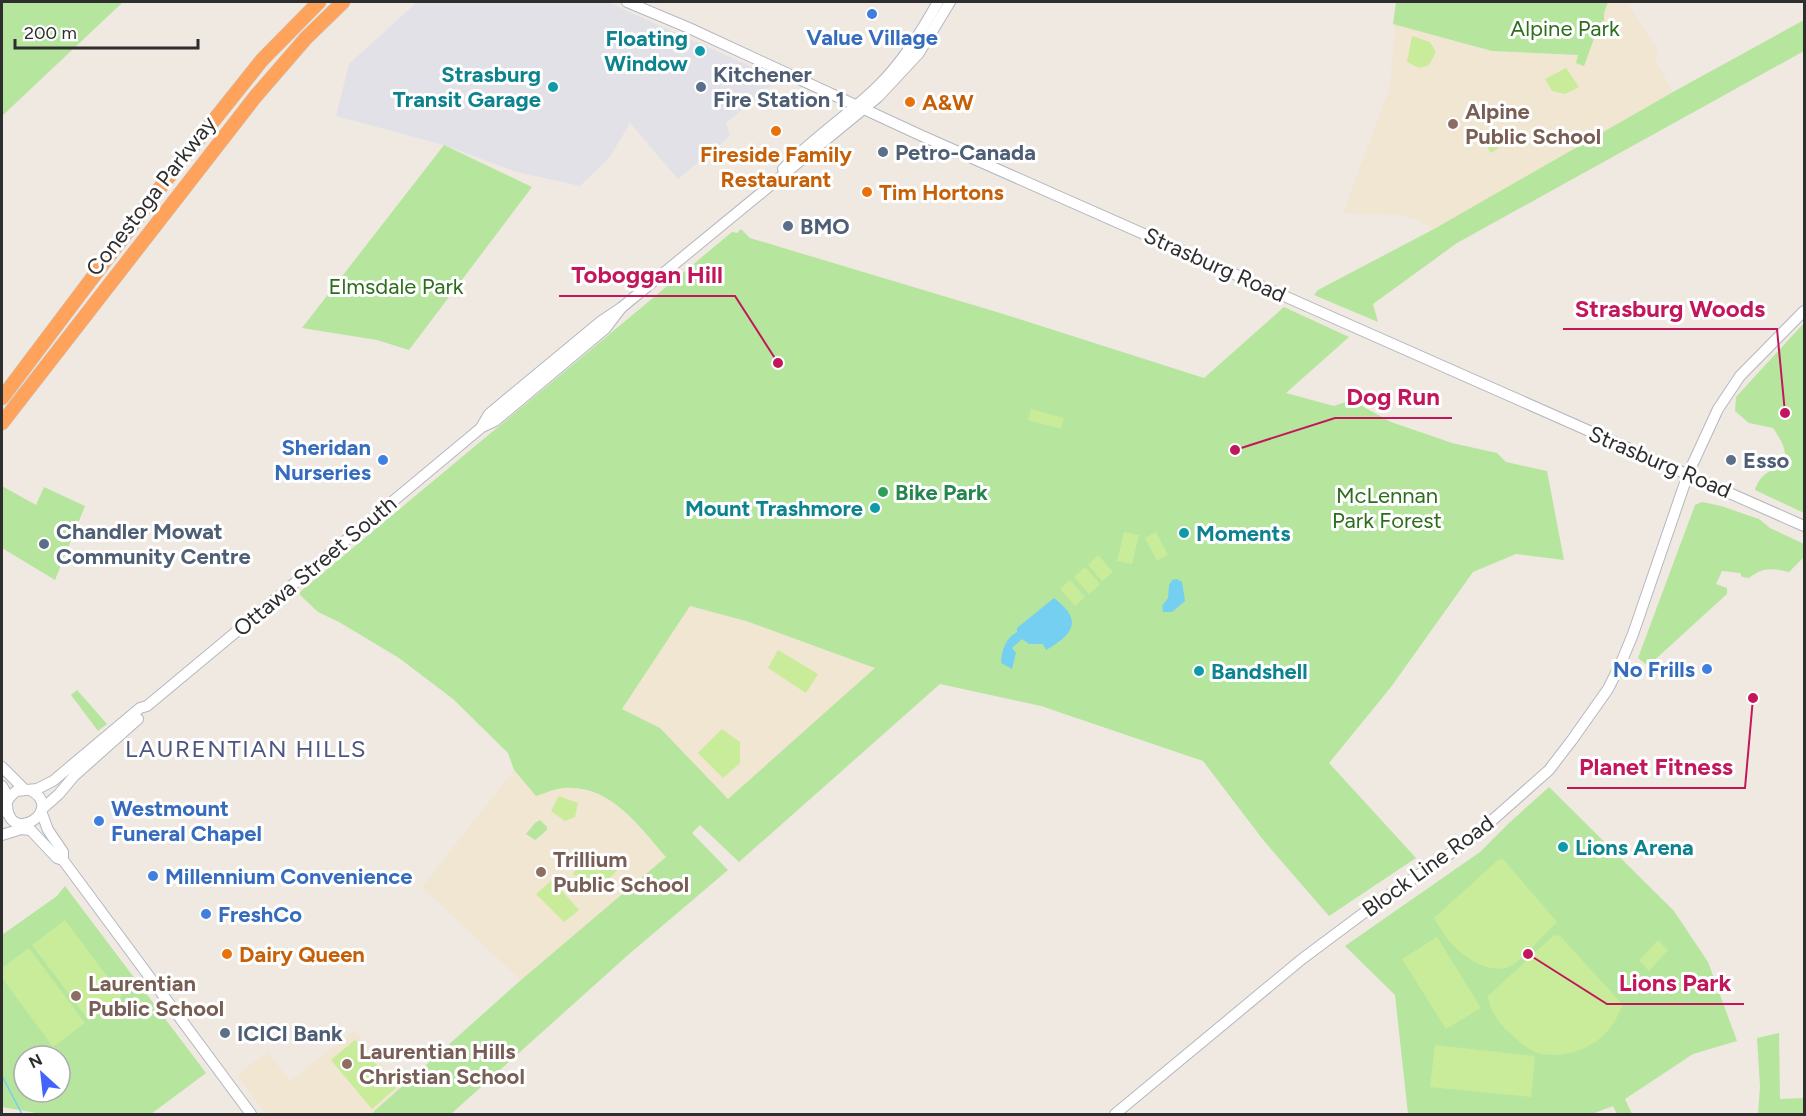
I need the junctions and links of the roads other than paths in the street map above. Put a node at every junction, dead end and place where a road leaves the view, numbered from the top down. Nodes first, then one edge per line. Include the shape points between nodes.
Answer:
1 (319, 2) edge
2 (343, 2) edge
3 (627, 2) edge
4 (938, 2) edge
5 (950, 2) edge
6 (859, 107) junction
7 (1804, 311) edge
8 (2, 398) edge
9 (2, 423) edge
10 (1688, 474) junction
11 (1804, 526) edge
12 (147, 705) junction
13 (2, 767) edge
14 (2, 786) edge
15 (27, 790) junction
16 (6, 805) edge
17 (41, 810) junction
18 (25, 826) junction
19 (2, 834) edge
20 (63, 860) junction
21 (251, 1114) edge
22 (1115, 1114) edge

1 - 8 highway, Conestoga Parkway via 262,60
2 - 9 highway, Conestoga Parkway via 255,97
3 - 6 street, Strasburg Road
4 - 6 street, Ottawa Street South via 895,68
5 - 6 street, Ottawa Street South via 919,52 890,86
6 - 10 street, Strasburg Road
6 - 12 street, Ottawa Street South via 621,308 605,329 495,422 482,427
7 - 10 street, Block Line Road via 1727,393
10 - 11 street, Strasburg Road
10 - 22 street, Block Line Road via 1621,663 1608,689 1548,770 1470,840 1302,959
12 - 15 street via 53,781
12 - 17 street via 144,713
13 - 15 street
14 - 16 street
15 - 16 street via 16,791
15 - 17 street via 38,795
16 - 18 street via 11,818
17 - 18 street
17 - 20 street via 48,830 63,852
18 - 19 street
18 - 20 street
20 - 21 street

